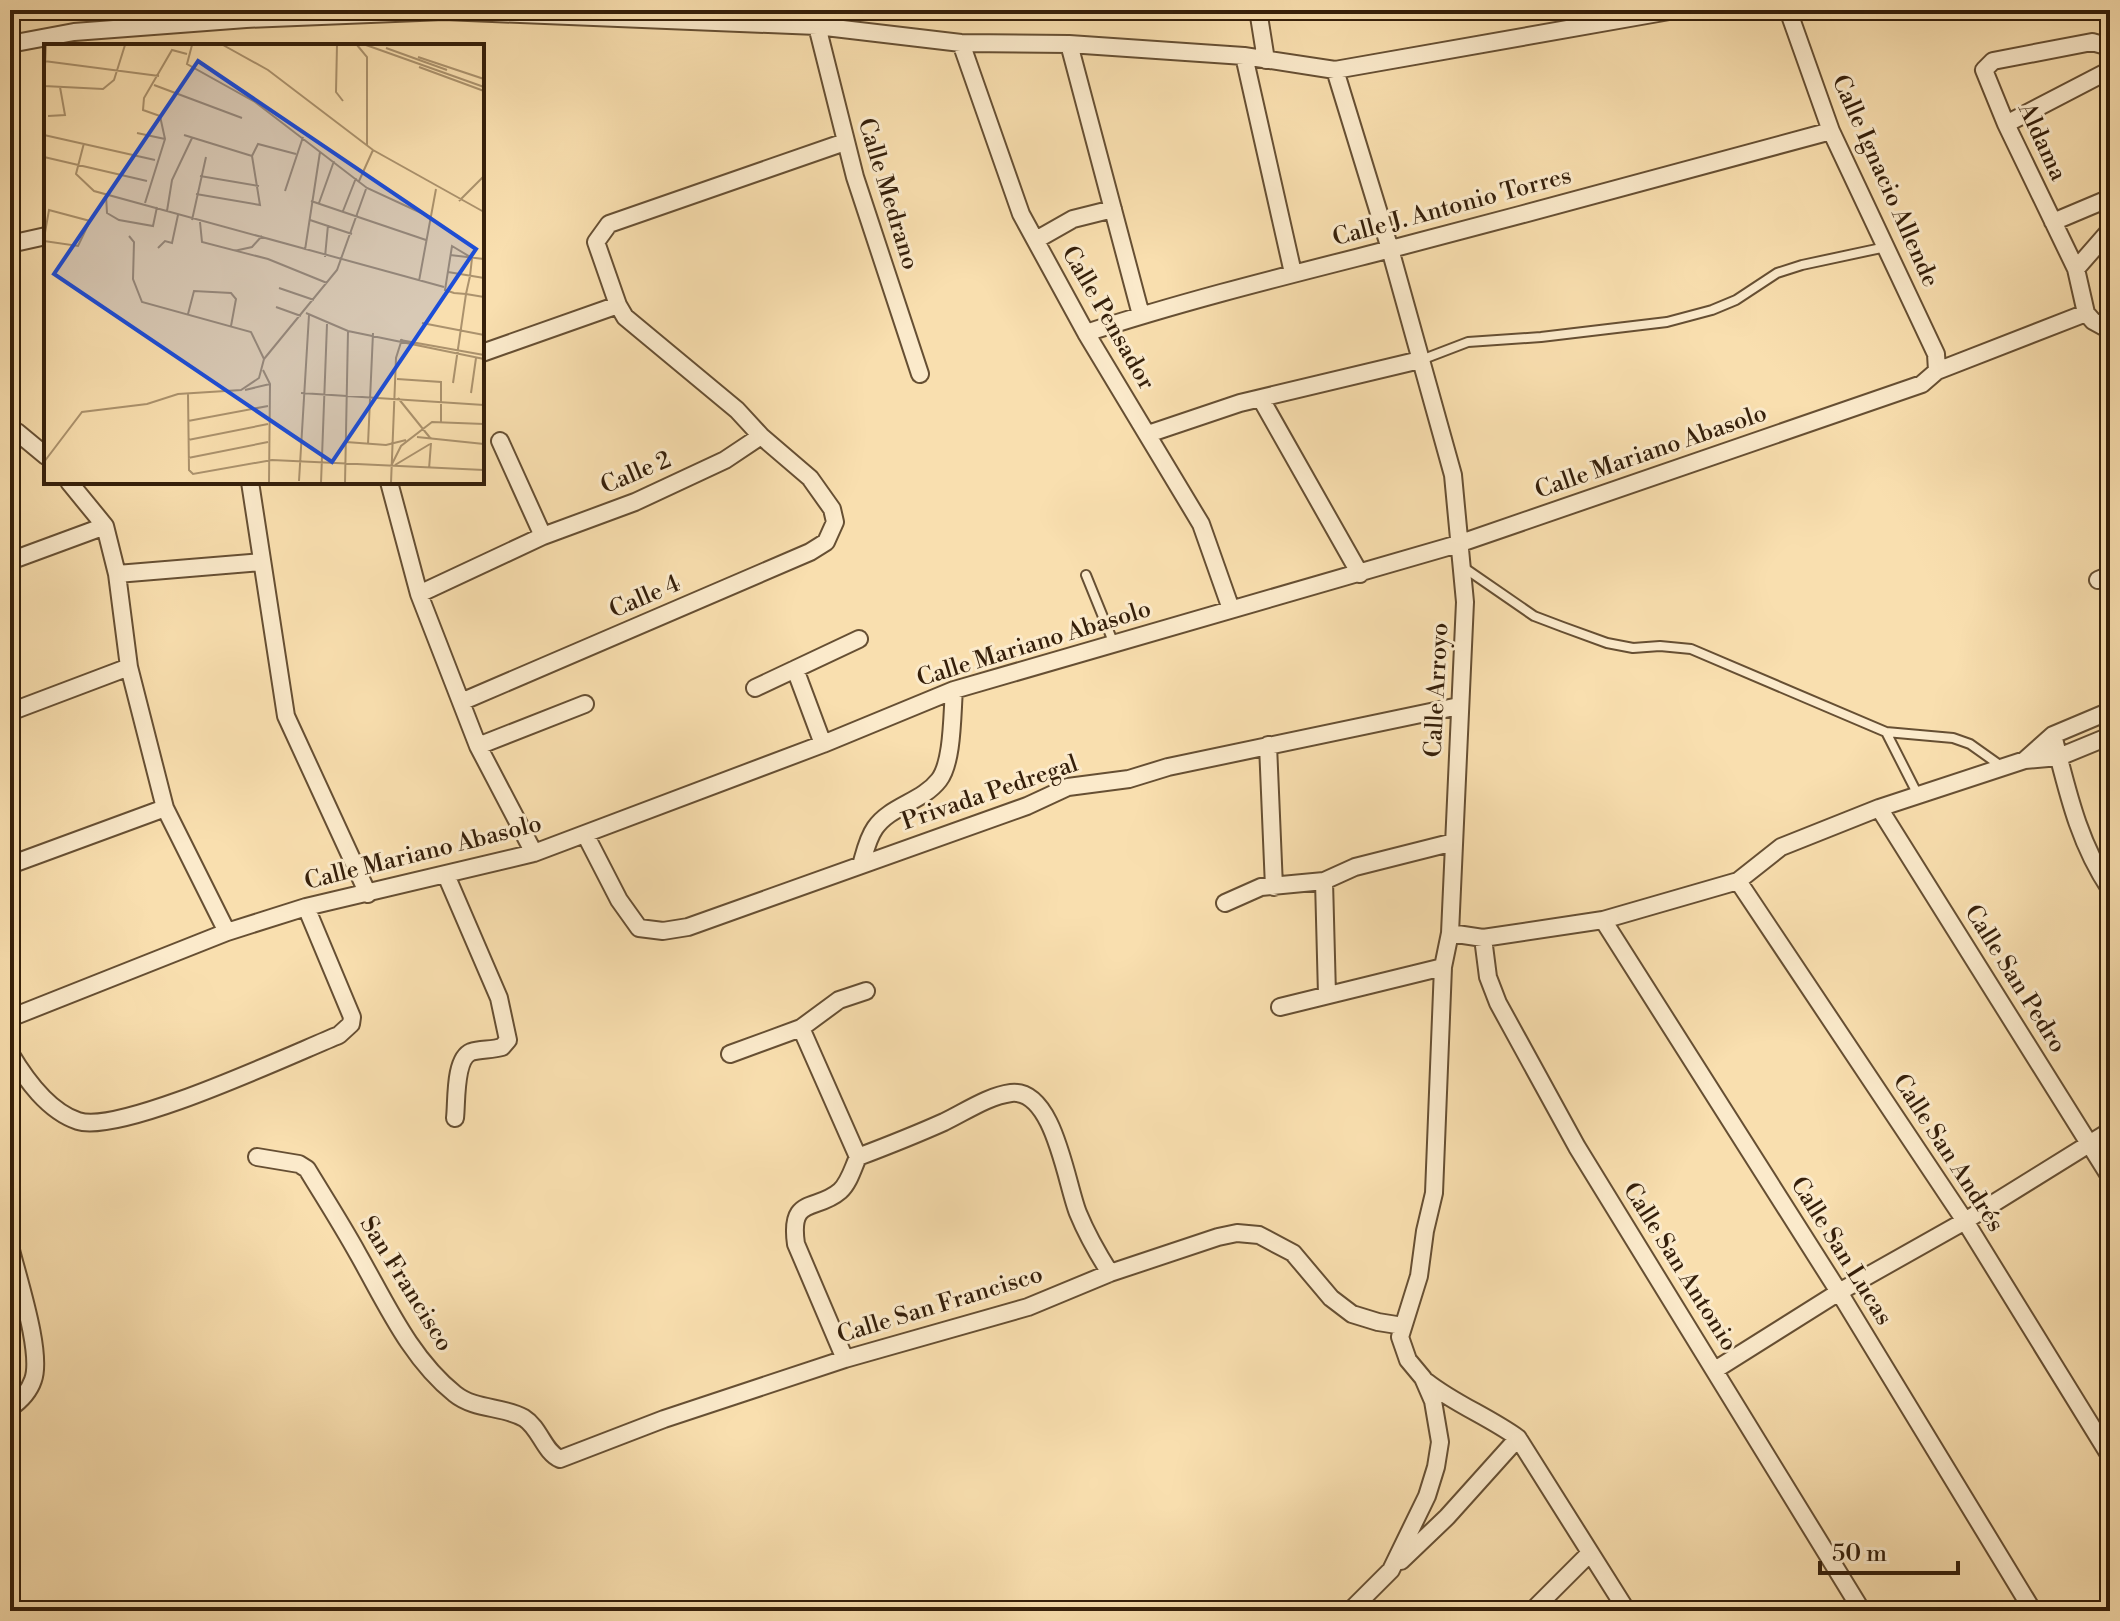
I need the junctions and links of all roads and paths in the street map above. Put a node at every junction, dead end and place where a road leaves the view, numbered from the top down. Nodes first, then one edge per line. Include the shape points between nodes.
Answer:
1 (1258, 10) edge
2 (1675, 10) edge
3 (1788, 10) edge
4 (817, 26) junction
5 (961, 43) junction
6 (10, 44) edge
7 (1069, 44) junction
8 (2110, 47) edge
9 (1244, 56) junction
10 (1266, 60) junction
11 (1335, 70) junction
12 (2110, 70) edge
13 (2006, 124) junction
14 (1831, 131) junction
15 (845, 142) junction
16 (2110, 198) edge
17 (1113, 209) junction
18 (2053, 222) junction
19 (2110, 230) edge
20 (44, 236) edge
21 (1036, 240) junction
22 (10, 244) edge
23 (1886, 247) junction
24 (1390, 249) junction
25 (2076, 269) junction
26 (1293, 273) junction
27 (618, 305) junction
28 (2086, 313) junction
29 (1141, 315) junction
30 (2110, 327) edge
31 (1086, 333) junction
32 (484, 352) edge
33 (1420, 360) junction
34 (1937, 371) junction
35 (920, 374) dead end
36 (1261, 399) junction
37 (14, 431) edge
38 (1148, 434) junction
39 (761, 436) junction
40 (500, 441) dead end
41 (44, 454) edge
42 (71, 484) edge
43 (250, 484) edge
44 (390, 484) edge
45 (105, 526) junction
46 (543, 536) junction
47 (1458, 544) junction
48 (10, 561) edge
49 (262, 562) junction
50 (1460, 566) junction
51 (117, 574) junction
52 (1360, 574) junction
53 (1086, 575) dead end
54 (419, 594) junction
55 (1231, 609) junction
56 (859, 639) dead end
57 (1114, 644) junction
58 (129, 667) junction
59 (795, 669) junction
60 (755, 688) dead end
61 (954, 690) junction
62 (461, 702) junction
63 (585, 704) dead end
64 (1459, 706) junction
65 (2110, 711) edge
66 (10, 712) edge
67 (1886, 732) junction
68 (2053, 735) junction
69 (2110, 736) edge
70 (823, 744) junction
71 (1268, 745) junction
72 (478, 746) junction
73 (2059, 757) junction
74 (2025, 760) junction
75 (2003, 768) junction
76 (1918, 795) junction
77 (165, 808) junction
78 (1879, 808) junction
79 (585, 834) junction
80 (1454, 842) junction
81 (534, 853) junction
82 (862, 862) junction
83 (10, 865) edge
84 (446, 875) junction
85 (1324, 881) junction
86 (1738, 881) junction
87 (1274, 887) junction
88 (2110, 889) edge
89 (368, 894) junction
90 (1225, 903) dead end
91 (306, 907) junction
92 (1603, 920) junction
93 (227, 932) junction
94 (1450, 933) junction
95 (1483, 938) junction
96 (1443, 967) junction
97 (866, 991) dead end
98 (1327, 995) junction
99 (1280, 1007) dead end
100 (10, 1018) edge
101 (801, 1028) junction
102 (10, 1053) edge
103 (730, 1054) dead end
104 (455, 1118) dead end
105 (2110, 1131) edge
106 (2090, 1143) junction
107 (257, 1157) dead end
108 (858, 1157) junction
109 (2110, 1177) edge
110 (1965, 1221) junction
111 (10, 1246) edge
112 (1110, 1273) junction
113 (1839, 1292) junction
114 (1403, 1326) junction
115 (845, 1359) junction
116 (1715, 1370) junction
117 (1423, 1378) junction
118 (10, 1408) edge
119 (1518, 1438) junction
120 (2110, 1456) edge
121 (560, 1459) joint
122 (1590, 1553) junction
123 (1391, 1570) junction
124 (1350, 1611) edge
125 (1532, 1611) edge
126 (1627, 1611) edge
127 (1862, 1611) edge
128 (2033, 1611) edge

1 - 10 street
2 - 11 street
3 - 14 street, Calle Ignacio Allende
4 - 5 street
4 - 6 street via 444,11 246,19 89,31
4 - 15 street, Calle Medrano
5 - 7 street
5 - 21 street, Calle Pensador via 1011,192
7 - 9 street
7 - 17 street
8 - 13 street, Aldama via 2092,42 1987,64 1985,76
9 - 10 street
9 - 26 street
10 - 11 street
11 - 24 street, Calle Arroyo
12 - 13 street
13 - 18 street, Aldama
14 - 23 street, Calle Ignacio Allende
14 - 24 street, Calle J. Antonio Torres
15 - 27 street via 609,224 596,242
15 - 35 street, Calle Medrano
16 - 18 street
17 - 21 street via 1073,219
17 - 29 street
18 - 25 street, Aldama
19 - 25 street
20 - 22 street
21 - 31 street, Calle Pensador
23 - 33 lane via 1777,273 1736,300 1667,322 1468,342
23 - 34 street, Calle Ignacio Allende via 1936,354
24 - 26 street, Calle J. Antonio Torres
24 - 33 street, Calle Arroyo
25 - 28 street, Aldama
26 - 29 street, Calle J. Antonio Torres
27 - 32 street
27 - 39 street via 635,327
28 - 30 street
28 - 34 street, Calle Mariano Abasolo
29 - 31 street, Calle J. Antonio Torres
31 - 38 street, Calle Pensador
33 - 36 street
33 - 47 street, Calle Arroyo via 1453,475
34 - 47 street, Calle Mariano Abasolo via 1922,384
36 - 38 street
36 - 52 street
37 - 41 street
38 - 55 street, Calle Pensador via 1201,524
39 - 46 street, Calle 2 via 725,460 635,502
39 - 62 street, Calle 4 via 810,478 832,509 835,522 826,542
40 - 46 street
42 - 45 street
43 - 49 street
44 - 54 street
45 - 48 street
45 - 51 street
46 - 54 street, Calle 2
47 - 50 street, Calle Arroyo
47 - 52 street, Calle Mariano Abasolo
49 - 51 street
49 - 89 street via 286,716
50 - 64 street, Calle Arroyo via 1465,639
50 - 67 lane via 1534,616 1607,643 1691,649
51 - 58 street
52 - 55 street, Calle Mariano Abasolo
53 - 57 lane
54 - 62 street
55 - 57 street, Calle Mariano Abasolo
56 - 59 street
57 - 61 street, Calle Mariano Abasolo
58 - 66 street
58 - 77 street
59 - 60 street
59 - 70 street
61 - 70 street, Calle Mariano Abasolo
61 - 82 street via 947,766 940,780 884,817 874,828
62 - 72 street
63 - 72 street
64 - 71 street, Privada Pedregal
64 - 80 street, Calle Arroyo
65 - 68 street
67 - 75 lane via 1953,738
67 - 76 lane
68 - 73 street
68 - 74 street
69 - 73 street
70 - 79 street, Calle Mariano Abasolo
71 - 82 street, Privada Pedregal via 1129,779 1068,787
71 - 87 street
72 - 81 street
73 - 74 street
73 - 88 street via 2076,824
74 - 75 street
75 - 76 street
76 - 78 street
77 - 83 street
77 - 93 street
78 - 86 street via 1781,847
78 - 106 street, Calle San Pedro
79 - 81 street, Calle Mariano Abasolo
79 - 82 street, Privada Pedregal via 639,928 663,931 688,927
80 - 85 street via 1355,867
80 - 94 street, Calle Arroyo
81 - 84 street, Calle Mariano Abasolo
84 - 89 street, Calle Mariano Abasolo
84 - 104 street via 499,998 508,1040 502,1047 464,1057
85 - 87 street
85 - 98 street
86 - 92 street
86 - 110 street, Calle San Andrés
87 - 90 street via 1261,887
89 - 91 street, Calle Mariano Abasolo
91 - 93 street, Calle Mariano Abasolo
91 - 102 street via 349,1010 351,1024 339,1035 153,1110 99,1125 64,1115 47,1102
92 - 95 street
92 - 113 street, Calle San Lucas
93 - 100 street, Calle Mariano Abasolo
94 - 95 street
94 - 96 street, Calle Arroyo
95 - 116 street, Calle San Antonio via 1488,977 1512,1030 1577,1147
96 - 98 street
96 - 114 street, Calle Arroyo via 1434,1193 1419,1276
97 - 101 street via 839,1000
98 - 99 street
101 - 103 street
101 - 108 street
105 - 106 street
106 - 109 street, Calle San Pedro
106 - 110 street
107 - 121 street, San Francisco via 307,1169 408,1341 432,1372 475,1405 522,1417
108 - 112 street via 992,1098 1009,1093 1030,1096 1052,1127 1077,1211
108 - 115 street via 841,1191 806,1206 794,1229
110 - 113 street
110 - 120 street, Calle San Andrés
111 - 118 street via 33,1340 35,1377
112 - 114 street, Calle San Francisco via 1218,1237 1259,1235 1293,1253 1352,1314
112 - 115 street, Calle San Francisco via 1028,1307
113 - 116 street
113 - 128 street, Calle San Lucas
114 - 117 street via 1402,1348
115 - 121 street, Calle San Francisco
116 - 127 street, Calle San Antonio
117 - 119 street
117 - 123 street via 1437,1420 1436,1467
119 - 122 street
119 - 123 street
122 - 125 street
122 - 126 street
123 - 124 street

